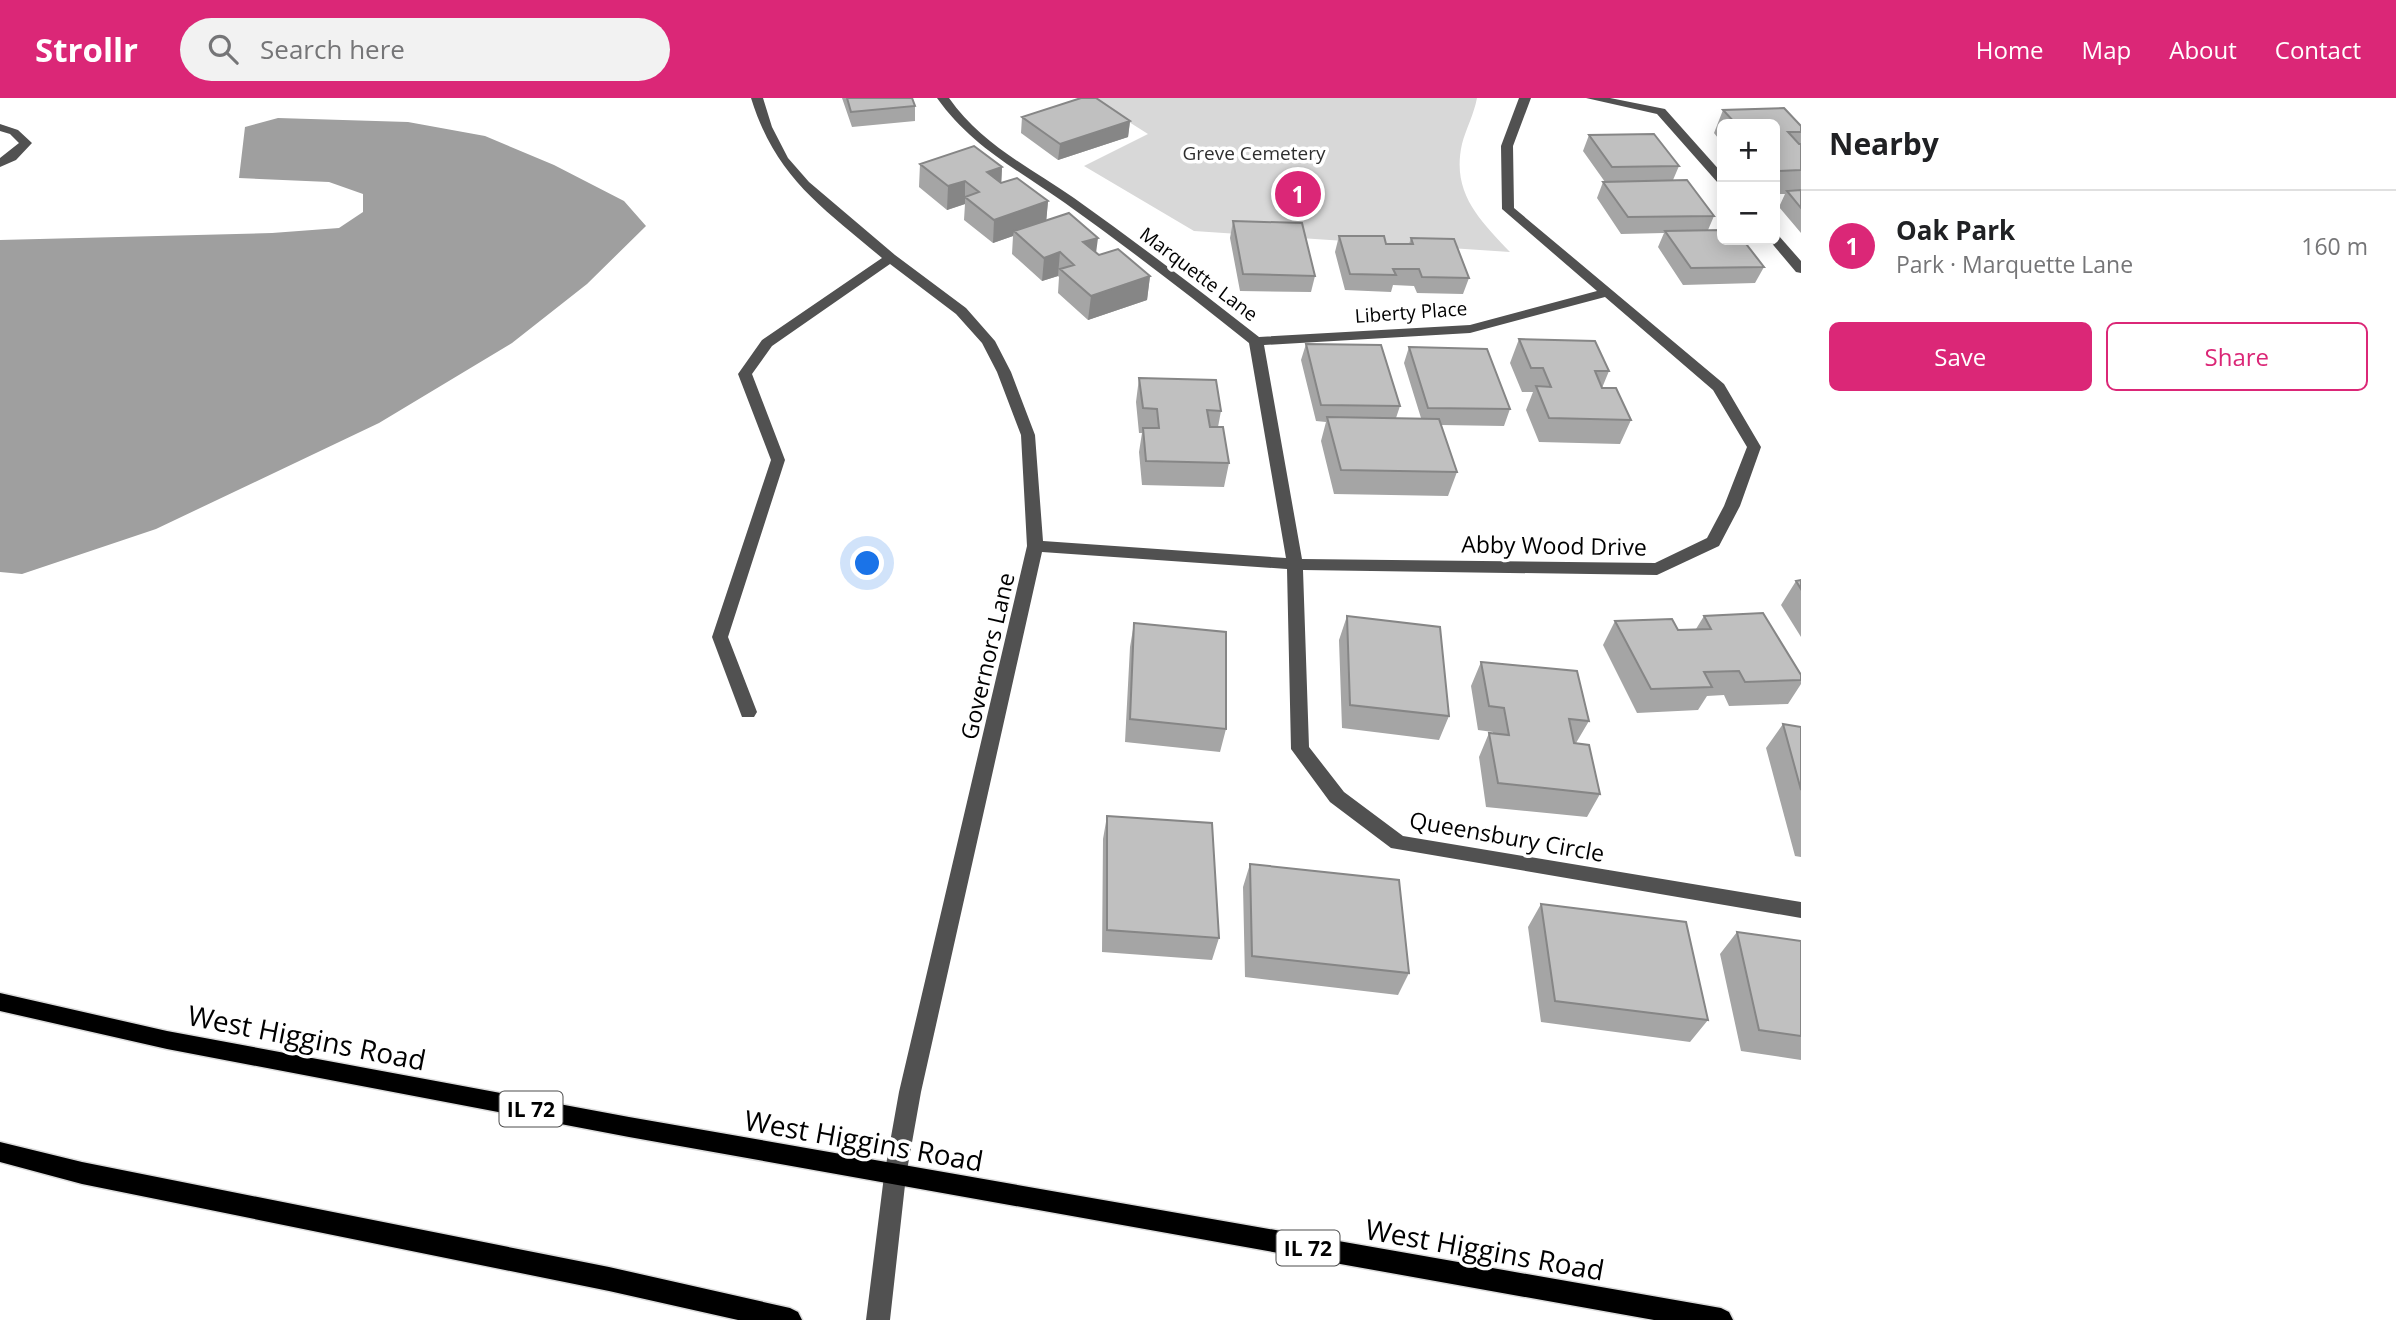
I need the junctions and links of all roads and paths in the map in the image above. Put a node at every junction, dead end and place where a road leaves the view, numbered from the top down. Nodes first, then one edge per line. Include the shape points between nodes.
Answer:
1 (757, 98) edge
2 (943, 98) edge
3 (1525, 98) edge
4 (1592, 98) edge
5 (0, 127) edge
6 (0, 163) edge
7 (1717, 174) edge
8 (1780, 245) edge
9 (890, 257) junction
10 (1801, 269) edge
11 (1606, 293) junction
12 (1256, 341) junction
13 (1035, 546) junction
14 (1296, 564) junction
15 (748, 712) dead end
16 (1801, 910) edge
17 (0, 1002) edge
18 (0, 1153) edge
19 (895, 1176) junction
20 (790, 1320) edge
21 (878, 1320) edge
22 (1721, 1320) edge

1 - 9 street, Governors Lane via 783,159 805,185
2 - 12 street, Marquette Lane via 976,139 1170,273
3 - 11 street, Abby Wood Drive via 1507,146 1508,209
4 - 7 street via 1661,111
5 - 6 street via 15,132 26,143
8 - 10 street
9 - 13 street, Governors Lane via 961,311 988,341 1004,372 1028,435
9 - 15 street via 767,343 746,374 779,460 720,637
11 - 12 street, Liberty Place via 1470,329
11 - 14 street, Abby Wood Drive via 1719,387 1754,447 1713,542 1657,569
12 - 14 street, Marquette Lane
13 - 14 street, Abby Wood Drive
13 - 19 street, Governors Lane
14 - 16 street, Queensbury Circle via 1300,749 1337,797 1398,843
17 - 19 main road, West Higgins Road / IL 72 via 312,1069
18 - 20 main road
19 - 21 street, Governors Lane
19 - 22 main road, West Higgins Road / IL 72

